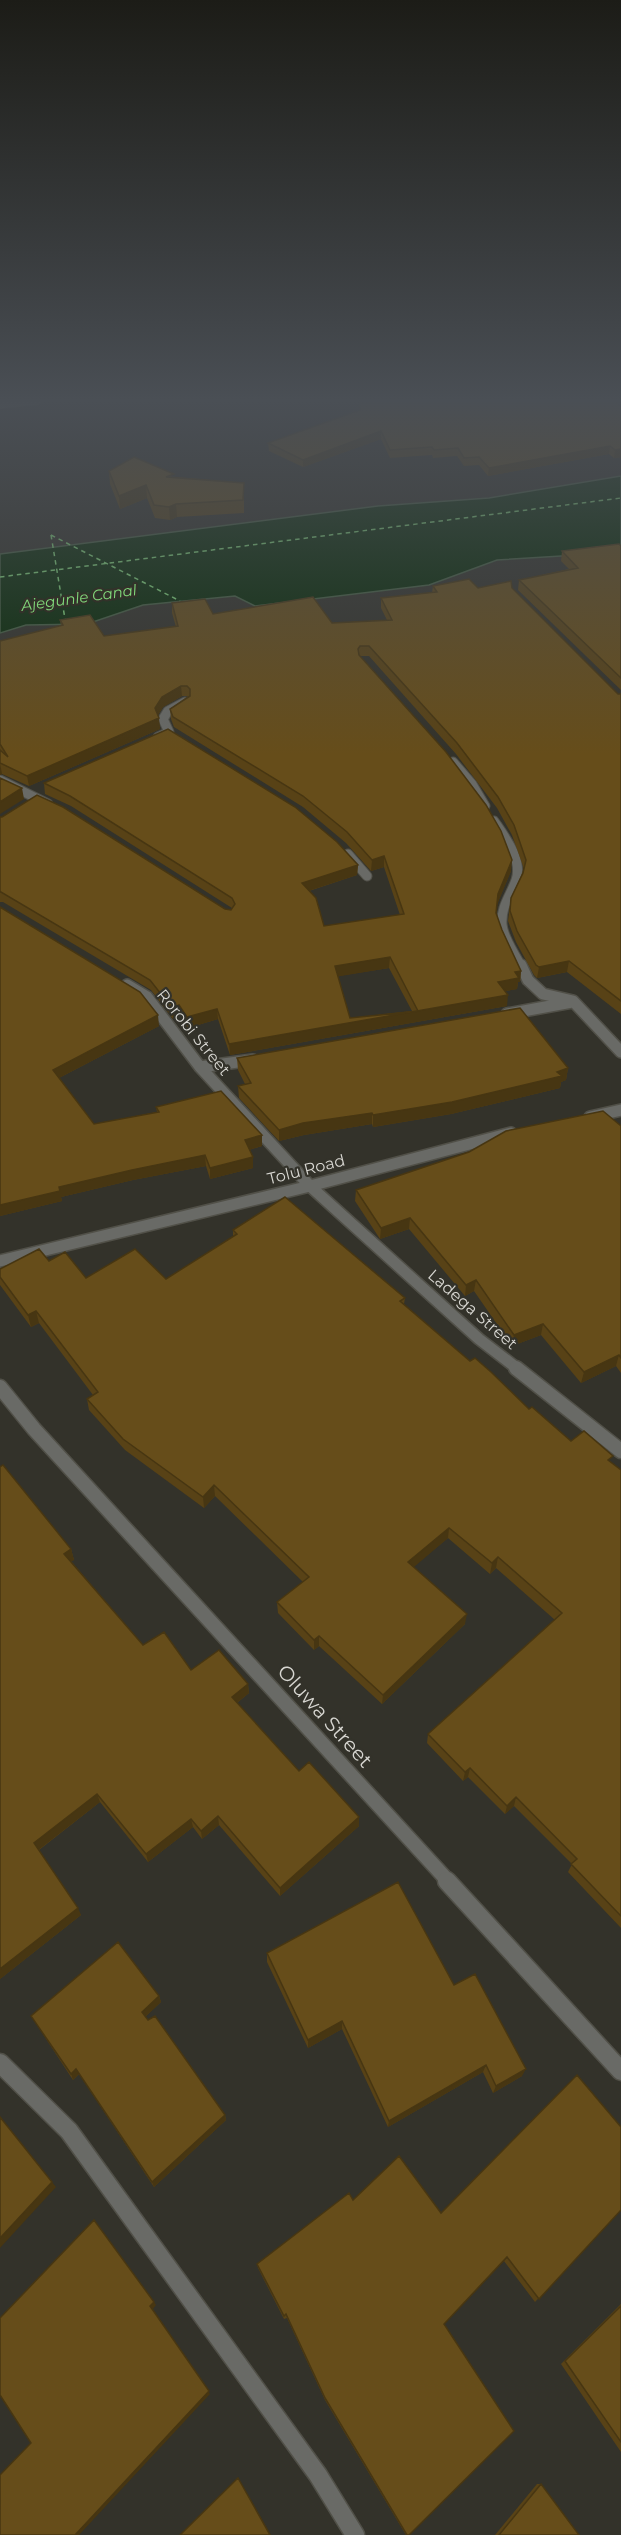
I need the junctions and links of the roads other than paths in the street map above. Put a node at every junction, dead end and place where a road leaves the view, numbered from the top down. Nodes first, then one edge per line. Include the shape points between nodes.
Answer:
1 (185, 702) edge
2 (147, 742) edge
3 (442, 750) edge
4 (0, 780) edge
5 (34, 794) junction
6 (27, 805) edge
7 (57, 808) edge
8 (342, 848) edge
9 (367, 876) dead end
10 (118, 979) edge
11 (573, 1001) junction
12 (496, 1016) edge
13 (621, 1052) edge
14 (266, 1058) edge
15 (201, 1067) junction
16 (621, 1110) edge
17 (577, 1119) edge
18 (523, 1131) edge
19 (309, 1186) junction
20 (0, 1262) edge
21 (0, 1387) edge
22 (621, 1451) edge
23 (0, 2063) edge
24 (621, 2071) edge
25 (355, 2535) edge

1 - 2 street via 163,718 173,735
3 - 11 street via 472,784 509,844 518,868 502,908 502,927 528,980 543,994
4 - 5 street
5 - 6 street
5 - 7 street
8 - 9 street
10 - 15 street, Rorobi Street via 147,997
11 - 12 street
11 - 13 street
14 - 15 street
15 - 19 street, Rorobi Street
16 - 17 street
18 - 19 street, Tolu Road
19 - 20 street, Tolu Road
19 - 22 street, Ladega Street via 479,1339
21 - 24 street, Oluwa Street via 34,1429
23 - 25 street via 69,2131 318,2475

